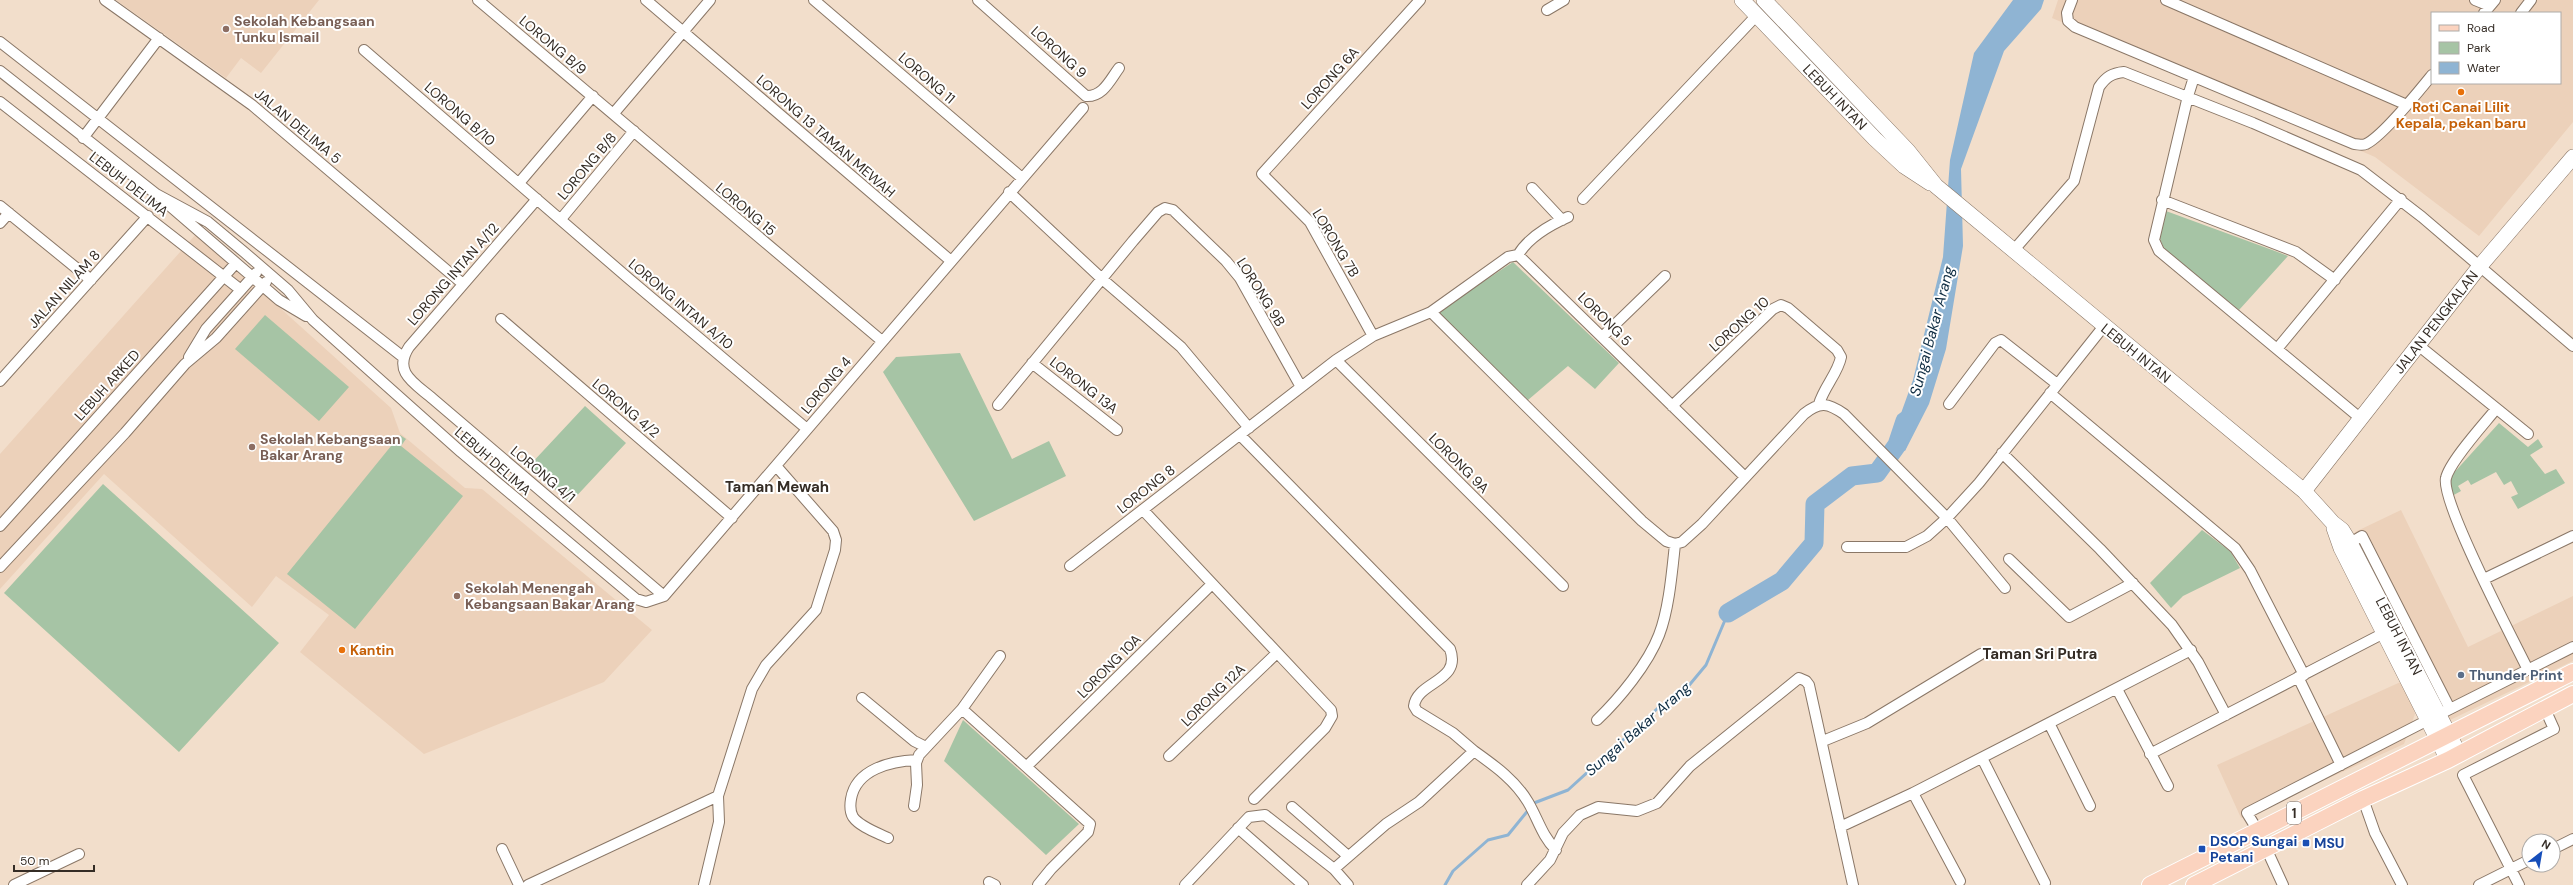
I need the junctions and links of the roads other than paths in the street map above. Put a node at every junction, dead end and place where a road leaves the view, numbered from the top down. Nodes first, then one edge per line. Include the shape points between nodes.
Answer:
1 (105, 0) edge
2 (478, 0) edge
3 (646, 0) edge
4 (710, 0) edge
5 (814, 0) edge
6 (978, 0) edge
7 (1420, 0) edge
8 (1564, 0) edge
9 (1742, 0) edge
10 (1764, 0) edge
11 (2072, 0) edge
12 (2166, 0) edge
13 (2475, 0) edge
14 (2532, 0) edge
15 (2489, 6) edge
16 (1547, 10) dead end
17 (2521, 12) edge
18 (1757, 15) junction
19 (683, 32) junction
20 (159, 38) junction
21 (0, 42) edge
22 (364, 50) dead end
23 (1119, 68) dead end
24 (0, 71) edge
25 (2431, 76) edge
26 (2194, 77) junction
27 (593, 96) junction
28 (2188, 96) junction
29 (0, 102) edge
30 (2407, 105) junction
31 (1083, 108) dead end
32 (614, 113) junction
33 (98, 118) junction
34 (634, 131) junction
35 (83, 138) junction
36 (2573, 158) edge
37 (1262, 174) joint
38 (1022, 178) junction
39 (519, 183) junction
40 (1532, 188) dead end
41 (1939, 189) junction
42 (1009, 192) junction
43 (156, 194) junction
44 (537, 199) junction
45 (1583, 199) dead end
46 (2401, 199) junction
47 (2162, 200) junction
48 (0, 206) edge
49 (9, 213) junction
50 (148, 216) junction
51 (561, 219) junction
52 (0, 223) edge
53 (2013, 251) junction
54 (1518, 255) junction
55 (951, 261) junction
56 (236, 263) junction
57 (2480, 266) junction
58 (261, 267) junction
59 (223, 276) junction
60 (271, 276) junction
61 (1665, 276) dead end
62 (252, 277) junction
63 (1101, 278) junction
64 (91, 280) junction
65 (2335, 280) junction
66 (463, 284) junction
67 (262, 286) junction
68 (241, 290) junction
69 (1431, 312) junction
70 (501, 319) dead end
71 (313, 320) junction
72 (2104, 326) junction
73 (1373, 336) junction
74 (1602, 336) junction
75 (882, 341) junction
76 (2418, 345) junction
77 (2573, 346) edge
78 (2277, 349) junction
79 (403, 356) junction
80 (1336, 360) junction
81 (1032, 363) junction
82 (185, 364) junction
83 (0, 381) edge
84 (2057, 384) junction
85 (1301, 387) junction
86 (2050, 393) junction
87 (1819, 404) junction
88 (1949, 404) dead end
89 (998, 405) dead end
90 (1672, 406) junction
91 (2496, 409) junction
92 (2360, 418) junction
93 (1249, 428) junction
94 (807, 429) junction
95 (1118, 430) dead end
96 (2528, 434) dead end
97 (1240, 435) junction
98 (2002, 453) junction
99 (777, 466) junction
100 (1745, 477) junction
101 (2304, 491) junction
102 (1142, 510) junction
103 (732, 518) junction
104 (1947, 518) junction
105 (2333, 523) junction
106 (0, 526) edge
107 (2573, 536) edge
108 (1675, 544) junction
109 (1847, 547) dead end
110 (2009, 559) dead end
111 (1070, 566) dead end
112 (0, 567) edge
113 (2484, 579) junction
114 (2133, 583) junction
115 (1211, 584) junction
116 (1563, 586) dead end
117 (2005, 588) dead end
118 (664, 596) junction
119 (2384, 633) junction
120 (2573, 647) edge
121 (2191, 650) junction
122 (1277, 653) junction
123 (1982, 654) dead end
124 (1000, 656) dead end
125 (2528, 670) junction
126 (2573, 672) edge
127 (2301, 676) junction
128 (2116, 689) junction
129 (2573, 694) edge
130 (862, 698) dead end
131 (962, 709) junction
132 (2545, 709) junction
133 (2439, 714) junction
134 (2226, 715) junction
135 (1597, 720) dead end
136 (2049, 723) junction
137 (2444, 738) junction
138 (1823, 741) junction
139 (926, 747) junction
140 (1474, 752) junction
141 (2150, 754) junction
142 (1168, 756) dead end
143 (2454, 757) junction
144 (1982, 758) junction
145 (917, 760) junction
146 (2341, 765) junction
147 (1027, 766) junction
148 (2168, 786) dead end
149 (1914, 793) junction
150 (718, 796) junction
151 (1254, 799) dead end
152 (2363, 799) junction
153 (914, 806) dead end
154 (2090, 806) dead end
155 (1292, 807) dead end
156 (1840, 827) junction
157 (1238, 828) junction
158 (2258, 831) junction
159 (888, 838) dead end
160 (2573, 839) edge
161 (2561, 844) edge
162 (2266, 848) junction
163 (502, 849) dead end
164 (1556, 850) junction
165 (78, 854) dead end
166 (1348, 856) junction
167 (2521, 864) edge
168 (1334, 869) junction
169 (2511, 869) junction
170 (1960, 881) dead end
171 (2046, 883) dead end
172 (14, 885) edge
173 (519, 885) edge
174 (528, 885) edge
175 (704, 885) edge
176 (1038, 885) edge
177 (1185, 885) edge
178 (1303, 885) edge
179 (1348, 885) edge
180 (1527, 885) edge
181 (1853, 885) edge
182 (2150, 885) edge
183 (2194, 885) edge
184 (2283, 885) edge
185 (2402, 885) edge
186 (2479, 885) edge
187 (2519, 885) edge

1 - 20 street, JALAN DELIMA 5
2 - 27 street, LORONG B/9
3 - 19 street, LORONG 13 TAMAN MEWAH
4 - 19 street
5 - 38 street, LORONG 11
6 - 23 street, LORONG 9 via 1086,96 1094,96 1104,89
7 - 37 street, LORONG 6A
8 - 16 street
9 - 18 main road, LEBUH INTAN
10 - 41 main road, LEBUH INTAN via 1908,151
11 - 26 street via 2067,13 2068,21 2075,26
12 - 30 street
13 - 15 street
14 - 17 street
18 - 41 main road, LEBUH INTAN via 1875,139 1904,166
18 - 45 street
19 - 32 street
19 - 55 street, LORONG 13 TAMAN MEWAH
20 - 33 street
20 - 66 street, JALAN DELIMA 5 via 252,104
21 - 33 street
22 - 39 street, LORONG B/10
24 - 35 street, LEBUH DELIMA
25 - 30 street
26 - 28 street
26 - 30 street via 2354,144 2364,145 2371,141
27 - 32 street, LORONG 15
27 - 39 street
28 - 46 street via 2361,170
28 - 47 street
28 - 53 street via 2124,72 2114,73 2105,79 2099,87 2074,181
29 - 50 street, LEBUH DELIMA
31 - 38 street, LORONG 4
32 - 34 street, LORONG 15
33 - 35 street
33 - 79 street
34 - 51 street, LORONG B/8
34 - 75 street, LORONG 15
35 - 43 street, LEBUH DELIMA
36 - 57 main road, JALAN PENGKALAN
37 - 73 street, LORONG 7B via 1310,222
38 - 42 street, LORONG 4
39 - 44 street, LORONG B/10
40 - 54 street via 1564,218 1536,236
41 - 53 main road, LEBUH INTAN
42 - 55 street, LORONG 4
42 - 63 street
43 - 56 street, LEBUH DELIMA
43 - 58 street, LEBUH DELIMA via 208,222
44 - 51 street, LORONG INTAN A/10
44 - 66 street, LORONG INTAN A/12
46 - 57 street
46 - 65 street
47 - 65 street via 2296,252
47 - 78 street via 2154,240 2158,251
48 - 49 street
49 - 52 street
49 - 64 street
50 - 59 street, LEBUH DELIMA
50 - 64 street, JALAN NILAM 8
51 - 94 street, LORONG INTAN A/10
53 - 72 main road, LEBUH INTAN
54 - 69 street via 1508,258
54 - 74 street, LORONG 5
55 - 75 street, LORONG 4
56 - 59 street, LEBUH ARKED
56 - 62 street, LEBUH DELIMA
57 - 76 main road, JALAN PENGKALAN
57 - 77 street
58 - 60 street, LEBUH DELIMA
58 - 62 street
59 - 68 street, LEBUH DELIMA
59 - 106 street, LEBUH ARKED
60 - 67 street
60 - 71 street, LEBUH DELIMA via 288,290
61 - 74 street
62 - 67 street, LEBUH DELIMA
62 - 68 street
63 - 81 street
63 - 85 street, LORONG 9B via 1158,212 1165,208 1173,210 1240,278
63 - 93 street via 1180,347
64 - 83 street, JALAN NILAM 8
65 - 78 street
66 - 79 street, LORONG INTAN A/12
67 - 71 street, LEBUH DELIMA via 279,300
67 - 82 street via 216,338
68 - 82 street via 206,329
69 - 73 street, LORONG 8
69 - 108 street via 1642,521 1666,541
70 - 103 street, LORONG 4/2
71 - 118 street, LEBUH DELIMA via 461,452 636,599 646,602
72 - 84 street
72 - 101 main road, LEBUH INTAN
73 - 80 street, LORONG 8
74 - 90 street, LORONG 5
75 - 94 street, LORONG 4
76 - 91 street
76 - 92 main road, JALAN PENGKALAN
78 - 92 street
79 - 118 street, LORONG 4/1 via 402,365 405,372
80 - 85 street, LORONG 8
80 - 116 street, LORONG 9A
81 - 89 street
81 - 95 street, LORONG 13A
82 - 112 street via 125,433
84 - 86 street
84 - 88 street via 2001,340 1995,343
85 - 93 street, LORONG 8
86 - 98 street
86 - 127 street via 2234,548 2253,575
87 - 90 street, LORONG 10 via 1823,392 1840,365 1841,357 1837,350 1788,308 1781,305 1773,309
87 - 100 street via 1804,414
87 - 104 street via 1828,404 1844,414
90 - 100 street, LORONG 5
91 - 96 street
91 - 113 street via 2449,470 2446,478 2448,499
92 - 101 main road, JALAN PENGKALAN
93 - 97 street, LORONG 8
94 - 99 street, LORONG 4
97 - 102 street, LORONG 8
97 - 140 street via 1450,649 1452,667 1418,697 1414,706 1417,711 1452,733
98 - 104 street
98 - 114 street
99 - 103 street, LORONG 4
99 - 150 street via 833,531 836,540 835,550 816,610 766,665 752,690
100 - 108 street via 1702,524 1682,542
101 - 105 main road, LEBUH INTAN
102 - 111 street, LORONG 8
102 - 115 street
103 - 118 street, LORONG 4
104 - 109 street via 1927,536 1906,547
104 - 117 street
105 - 119 main road, LEBUH INTAN via 2341,548
105 - 133 main road, LEBUH INTAN via 2342,530 2421,666
107 - 113 street
108 - 135 street via 1663,623 1656,642 1625,692
110 - 114 street via 2069,617
113 - 125 street
114 - 121 street
115 - 122 street
115 - 147 street, LORONG 10A
119 - 127 street
119 - 133 main road, LEBUH INTAN
120 - 125 street
121 - 128 street
121 - 134 street
122 - 142 street, LORONG 12A
122 - 151 street via 1327,704 1332,716 1324,728
123 - 138 street via 1868,723
124 - 131 street
125 - 133 street
126 - 137 main road, 1
127 - 134 street
127 - 146 street
128 - 136 street
128 - 141 street
129 - 132 main road, 1
130 - 139 street via 914,741
131 - 139 street
131 - 147 street
132 - 143 main road, 1
132 - 169 street via 2554,729 2463,775
133 - 137 main road, LEBUH INTAN
133 - 146 street
134 - 141 street
136 - 144 street
136 - 154 street
137 - 143 main road, LEBUH INTAN
137 - 158 main road, 1
138 - 156 street
138 - 164 street via 1809,685 1799,678 1690,766 1657,803 1637,811 1598,806 1591,809 1569,824
139 - 145 street
140 - 164 street via 1502,771 1530,806 1539,828
140 - 166 street via 1419,802 1386,824
141 - 148 street
143 - 152 main road, 1
144 - 149 street
144 - 171 street
145 - 153 street via 918,785
145 - 159 street via 880,766 867,773 854,789 850,808 853,818
146 - 158 street via 2247,813
147 - 176 street via 1090,824 1088,832 1051,868
149 - 156 street
149 - 170 street
150 - 174 street
150 - 175 street via 719,822
152 - 162 main road, 1
152 - 185 street via 2375,833
155 - 166 street
156 - 181 street
157 - 168 street via 1253,816 1270,816
157 - 177 street
157 - 178 street
158 - 182 main road, 1
160 - 161 street
162 - 183 main road, 1
162 - 184 street
163 - 173 street
164 - 180 street via 1543,869
165 - 172 street
166 - 168 street
167 - 169 street
168 - 179 street
169 - 186 street
169 - 187 street

